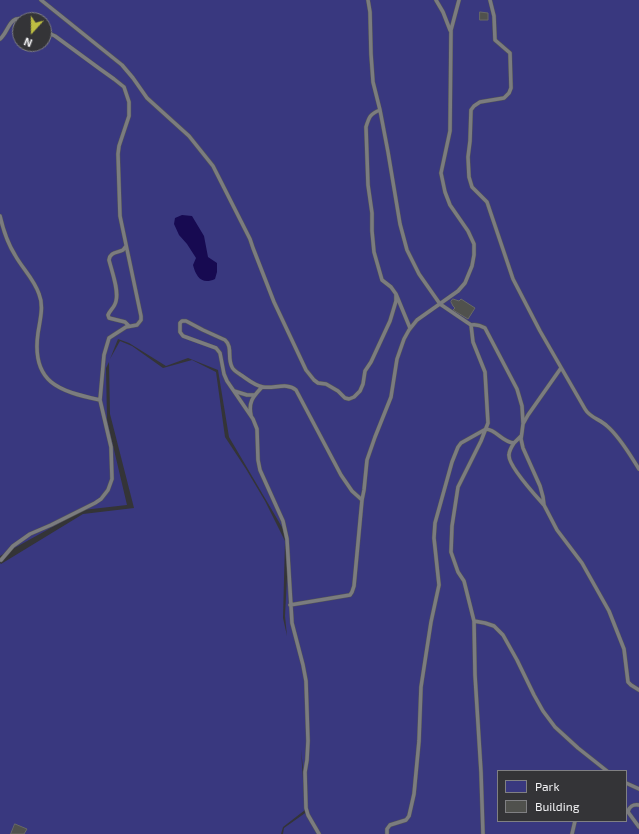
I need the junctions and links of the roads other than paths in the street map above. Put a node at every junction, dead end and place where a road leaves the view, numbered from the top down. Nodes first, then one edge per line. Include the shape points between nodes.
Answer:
1 (41, 0) edge
2 (368, 0) edge
3 (436, 0) edge
4 (459, 0) edge
5 (490, 0) edge
6 (12, 21) edge
7 (451, 30) junction
8 (52, 35) edge
9 (0, 39) edge
10 (380, 110) junction
11 (0, 216) edge
12 (126, 245) junction
13 (396, 294) junction
14 (440, 304) junction
15 (471, 325) junction
16 (129, 326) junction
17 (410, 328) junction
18 (561, 368) junction
19 (262, 387) junction
20 (233, 391) junction
21 (254, 395) junction
22 (100, 400) junction
23 (252, 418) junction
24 (524, 424) junction
25 (486, 428) junction
26 (522, 436) junction
27 (514, 443) junction
28 (639, 469) edge
29 (362, 500) junction
30 (544, 505) junction
31 (1, 560) dead end
32 (290, 605) junction
33 (474, 621) junction
34 (639, 690) edge
35 (606, 770) edge
36 (627, 783) edge
37 (639, 789) edge
38 (639, 805) edge
39 (575, 822) edge
40 (639, 827) edge
41 (319, 834) edge
42 (387, 834) edge
43 (483, 834) edge
44 (572, 834) edge

1 - 13 lane via 122,65 147,98 189,136 213,166 250,239 274,302 306,370 314,380 326,384 349,399 360,391 365,371 390,321
2 - 10 lane via 373,82
3 - 7 lane
4 - 7 lane
5 - 18 lane via 495,40 510,53 511,88 504,98 480,102 471,110 469,178 472,187 487,202 513,279
6 - 9 lane
7 - 14 lane via 450,131 441,173 450,205 474,244 474,255 465,283
8 - 12 lane via 124,87 129,102 129,116 118,154 120,216
10 - 13 lane via 372,113 366,128 368,185 374,252 382,280
10 - 14 lane via 407,250 419,274
11 - 22 lane via 14,255 39,293 42,306 38,337 41,371 61,388 80,396
12 - 16 lane via 141,316 137,325
12 - 16 lane via 123,250 111,254 108,260 117,294 108,315 109,318 125,322
13 - 17 lane
14 - 15 lane
14 - 17 lane
15 - 24 lane via 485,328 505,365 519,393
15 - 25 lane via 485,372 488,423
16 - 22 lane via 109,338 104,354
17 - 29 lane via 397,359 391,396 367,460
18 - 24 lane
18 - 28 lane via 587,414 607,425
19 - 20 lane via 232,367 230,346 225,340 182,321 179,327 183,336 210,345 220,353 224,374
19 - 21 lane
19 - 29 lane via 286,386 296,390 341,475
20 - 21 lane
20 - 23 lane
21 - 23 lane via 250,404
22 - 31 lane via 111,447 112,479 108,490 95,503 30,534 13,546
23 - 32 lane via 257,429 260,470 283,521 287,539
24 - 26 lane
25 - 27 lane
25 - 33 lane via 458,487 452,526 451,552 464,581
25 - 42 lane via 458,447 435,523 439,585 421,687 414,794 409,816 406,820 390,826
26 - 27 lane
26 - 30 lane via 523,448 540,486
27 - 30 lane via 509,455 510,462
29 - 32 lane via 354,586 350,595
30 - 34 lane via 557,530 582,563 609,611 624,649 628,682
32 - 41 lane via 306,681 306,808
33 - 35 lane via 494,626 503,635 540,706 554,727
33 - 43 lane
36 - 37 lane
38 - 40 lane via 632,806 628,812
39 - 44 lane

